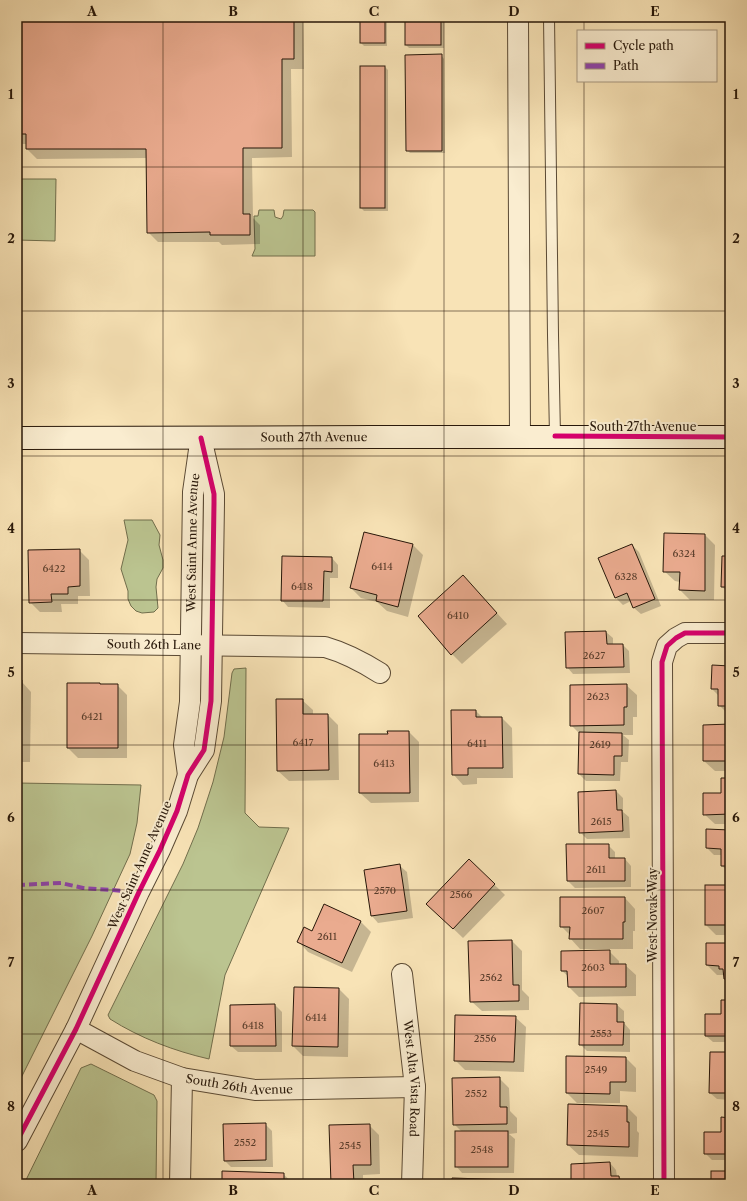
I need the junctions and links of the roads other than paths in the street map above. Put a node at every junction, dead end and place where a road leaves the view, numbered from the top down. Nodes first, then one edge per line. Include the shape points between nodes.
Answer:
1 (518, 17) edge
2 (549, 17) edge
3 (520, 436) junction
4 (556, 436) junction
5 (730, 437) edge
6 (17, 438) edge
7 (201, 438) junction
8 (730, 634) edge
9 (17, 643) edge
10 (192, 644) junction
11 (211, 644) junction
12 (380, 673) dead end
13 (188, 775) junction
14 (402, 974) dead end
15 (76, 1029) junction
16 (182, 1078) junction
17 (414, 1087) junction
18 (17, 1141) edge
19 (180, 1184) edge
20 (412, 1184) edge
21 (664, 1184) edge

1 - 3 street
2 - 4 lane
3 - 4 main road, South 27th Avenue
3 - 7 main road, South 27th Avenue
4 - 5 main road, South 27th Avenue
6 - 7 main road, South 27th Avenue
7 - 10 street, West Saint Anne Avenue via 193,492
7 - 11 street, West Saint Anne Avenue via 214,494
8 - 21 street, West Novak Way via 685,633 667,646 662,662
9 - 10 street, South 26th Lane
10 - 11 street, South 26th Lane
10 - 13 street, West Saint Anne Avenue via 190,702 184,745
11 - 12 street, South 26th Lane via 325,647 356,658
11 - 13 street, West Saint Anne Avenue via 211,701 204,750
13 - 15 street, West Saint Anne Avenue via 177,811 160,850
14 - 17 street, West Alta Vista Road
15 - 16 street, South 26th Avenue via 136,1060
15 - 18 street, West Saint Anne Avenue
16 - 17 street, South 26th Avenue via 255,1090
16 - 19 street
17 - 20 street, West Alta Vista Road

